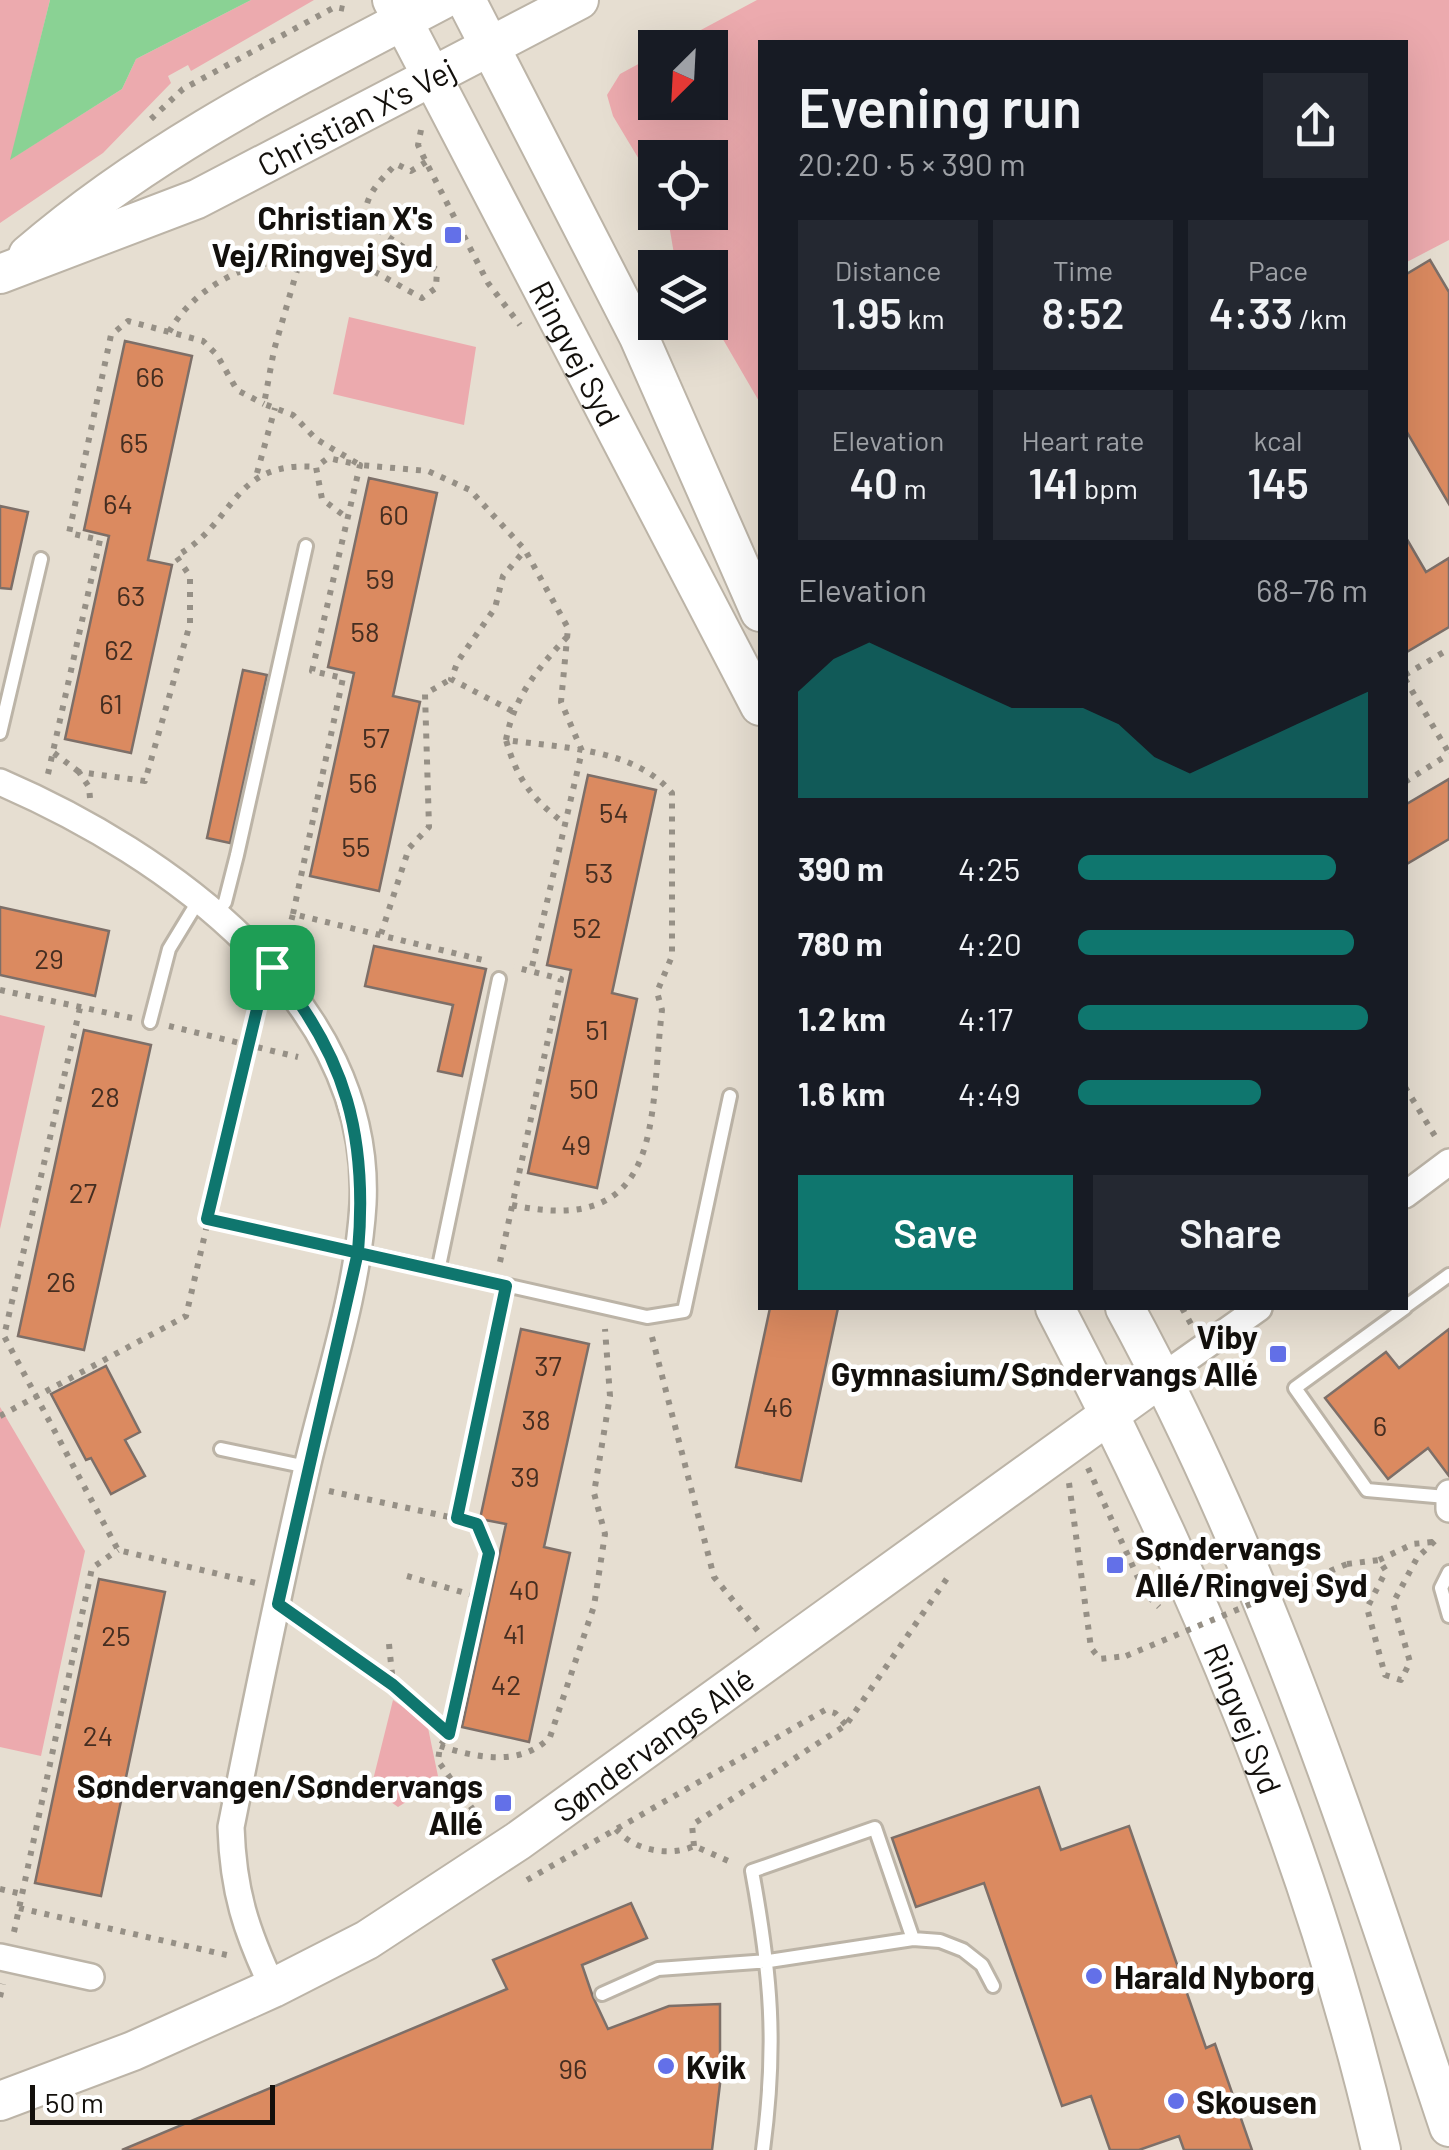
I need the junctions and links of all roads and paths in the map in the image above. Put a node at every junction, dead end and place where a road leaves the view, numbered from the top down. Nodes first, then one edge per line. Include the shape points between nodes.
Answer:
1 (442, 0) edge
2 (466, 0) edge
3 (579, 0) edge
4 (398, 10) edge
5 (490, 48) junction
6 (432, 78) junction
7 (426, 162) dead end
8 (300, 260) junction
9 (8, 269) edge
10 (169, 332) junction
11 (264, 404) junction
12 (275, 408) junction
13 (360, 465) junction
14 (316, 467) junction
15 (256, 474) junction
16 (347, 518) junction
17 (306, 546) dead end
18 (525, 550) junction
19 (41, 559) dead end
20 (758, 607) edge
21 (568, 637) junction
22 (1449, 649) edge
23 (1408, 675) edge
24 (452, 679) junction
25 (1408, 682) edge
26 (758, 702) edge
27 (512, 711) junction
28 (0, 734) edge
29 (506, 740) junction
30 (582, 751) junction
31 (54, 753) junction
32 (1449, 754) edge
33 (79, 772) junction
34 (1408, 780) edge
35 (0, 782) edge
36 (42, 800) junction
37 (80, 821) junction
38 (565, 824) junction
39 (206, 909) junction
40 (293, 914) dead end
41 (381, 934) dead end
42 (272, 967) junction
43 (532, 971) dead end
44 (500, 979) dead end
45 (80, 1008) dead end
46 (150, 1022) dead end
47 (1408, 1092) edge
48 (730, 1096) dead end
49 (1434, 1133) dead end
50 (1449, 1162) edge
51 (1408, 1193) edge
52 (512, 1206) dead end
53 (207, 1219) junction
54 (358, 1252) junction
55 (438, 1271) junction
56 (1449, 1275) edge
57 (506, 1286) junction
58 (1408, 1305) edge
59 (601, 1307) junction
60 (1056, 1310) edge
61 (1127, 1310) edge
62 (1256, 1310) edge
63 (1401, 1310) edge
64 (647, 1317) junction
65 (2, 1336) edge
66 (1160, 1378) junction
67 (33, 1398) junction
68 (1109, 1415) junction
69 (0, 1416) edge
70 (1064, 1448) junction
71 (221, 1449) dead end
72 (305, 1476) junction
73 (1448, 1500) edge
74 (457, 1518) junction
75 (1449, 1529) edge
76 (938, 1539) junction
77 (1433, 1542) junction
78 (118, 1550) junction
79 (1379, 1560) junction
80 (1449, 1572) edge
81 (406, 1576) dead end
82 (280, 1597) junction
83 (479, 1597) junction
84 (1449, 1616) edge
85 (390, 1644) dead end
86 (778, 1655) junction
87 (393, 1685) junction
88 (846, 1725) junction
89 (449, 1734) junction
90 (440, 1746) junction
91 (477, 1816) dead end
92 (616, 1829) junction
93 (694, 1846) junction
94 (503, 1850) junction
95 (752, 1871) junction
96 (0, 1889) edge
97 (22, 1894) junction
98 (19, 1908) junction
99 (913, 1939) junction
100 (5, 1958) edge
101 (769, 1961) junction
102 (267, 1975) junction
103 (91, 1977) dead end
104 (993, 1986) dead end
105 (602, 1994) dead end
106 (1366, 2086) junction
107 (0, 2100) edge
108 (1449, 2127) edge
109 (763, 2150) edge
110 (1369, 2150) edge
111 (1381, 2150) edge

1 - 4 main road, Christian X's Vej
2 - 5 main road, Ringvej Syd
3 - 5 main road, Christian X's Vej
4 - 6 main road, Ringvej Syd
4 - 9 main road, Christian X's Vej via 164,152
5 - 6 main road, Christian X's Vej
5 - 20 main road, Ringvej Syd via 640,337
6 - 9 main road, Christian X's Vej via 198,199
6 - 26 main road, Ringvej Syd
7 - 8 path via 411,171 396,164 371,191 364,221 437,270 436,288 422,298 350,261 313,254
8 - 10 path via 271,259 208,288 183,307
8 - 11 path
10 - 11 path via 203,342 237,390
10 - 31 path via 128,321 111,336 68,533 100,540
11 - 12 path
12 - 13 path via 293,414 316,438
12 - 15 path
13 - 14 path via 328,458
13 - 16 path
13 - 18 path via 428,471 470,490
14 - 15 path
14 - 16 path via 322,500
15 - 33 path via 202,542 176,556 190,576 190,624 145,780
16 - 40 path via 312,671 343,678
17 - 39 lane via 237,855 224,902
18 - 21 path
18 - 24 path via 503,576 495,608
19 - 28 lane
21 - 27 path via 538,668
21 - 30 path via 561,702
22 - 23 path
24 - 27 path
24 - 41 path via 425,694 429,827 409,848
25 - 32 path
27 - 29 path
29 - 30 path
29 - 38 path via 515,774
30 - 38 path
30 - 52 path via 641,766 672,793 672,956 657,992 662,1010 645,1152 625,1189 605,1205 541,1212
31 - 33 path
31 - 36 path
32 - 34 path
33 - 37 path via 90,803
35 - 36 street
36 - 37 street
37 - 39 street
38 - 43 path
39 - 42 street
39 - 46 lane via 169,949
42 - 53 path
42 - 54 street via 320,1032 349,1100 363,1200
44 - 55 lane
45 - 65 path
47 - 49 path
48 - 64 lane via 684,1310
50 - 51 street
53 - 54 path
53 - 67 path via 186,1316
54 - 55 lane
54 - 72 street
55 - 57 lane
56 - 58 lane
57 - 59 lane
57 - 74 path
59 - 64 lane
59 - 90 path via 610,1396 594,1493 605,1534 594,1606 561,1710 550,1738 534,1754 520,1758
60 - 68 main road, Ringvej Syd
61 - 66 main road, Ringvej Syd
62 - 66 street, Søndervangs Allé
63 - 73 lane via 1295,1388 1367,1490
64 - 86 path via 714,1577
65 - 67 path
66 - 68 main road, Søndervangs Allé
66 - 108 main road, Ringvej Syd via 1260,1592 1328,1764
67 - 69 path
67 - 78 path
68 - 70 main road, Søndervangs Allé
68 - 106 main road, Ringvej Syd via 1247,1727
70 - 76 main road, Søndervangs Allé
70 - 79 path, bridge via 1091,1648 1100,1658 1126,1656 1347,1564
71 - 72 lane
72 - 74 path
72 - 82 street
74 - 83 path via 477,1524 489,1553
75 - 77 path
76 - 86 main road, Søndervangs Allé
76 - 88 path via 954,1564 947,1581
77 - 79 path
77 - 79 path via 1393,1603 1410,1662 1394,1681 1385,1675 1367,1608 1386,1572
78 - 82 path
78 - 97 path via 92,1568
80 - 84 lane via 1441,1588
81 - 83 path
82 - 87 path
82 - 102 street via 231,1827 243,1924
83 - 89 path
85 - 87 path
86 - 94 main road, Søndervangs Allé
87 - 89 path
88 - 92 path via 825,1710
88 - 93 path via 692,1825
89 - 90 path
90 - 91 path via 438,1761
92 - 93 path via 660,1852
92 - 94 path via 525,1882
93 - 95 path
94 - 102 main road, Søndervangs Allé via 367,1940
95 - 99 lane via 876,1828
95 - 101 lane
96 - 97 path
97 - 98 path
98 - 100 path
98 - 102 path
99 - 101 lane
99 - 104 lane via 963,1950
100 - 103 street
101 - 105 lane via 658,1969
101 - 109 lane via 774,2052
102 - 107 main road, Søndervangs Allé via 132,2051
106 - 110 main road
106 - 111 main road, Ringvej Syd

